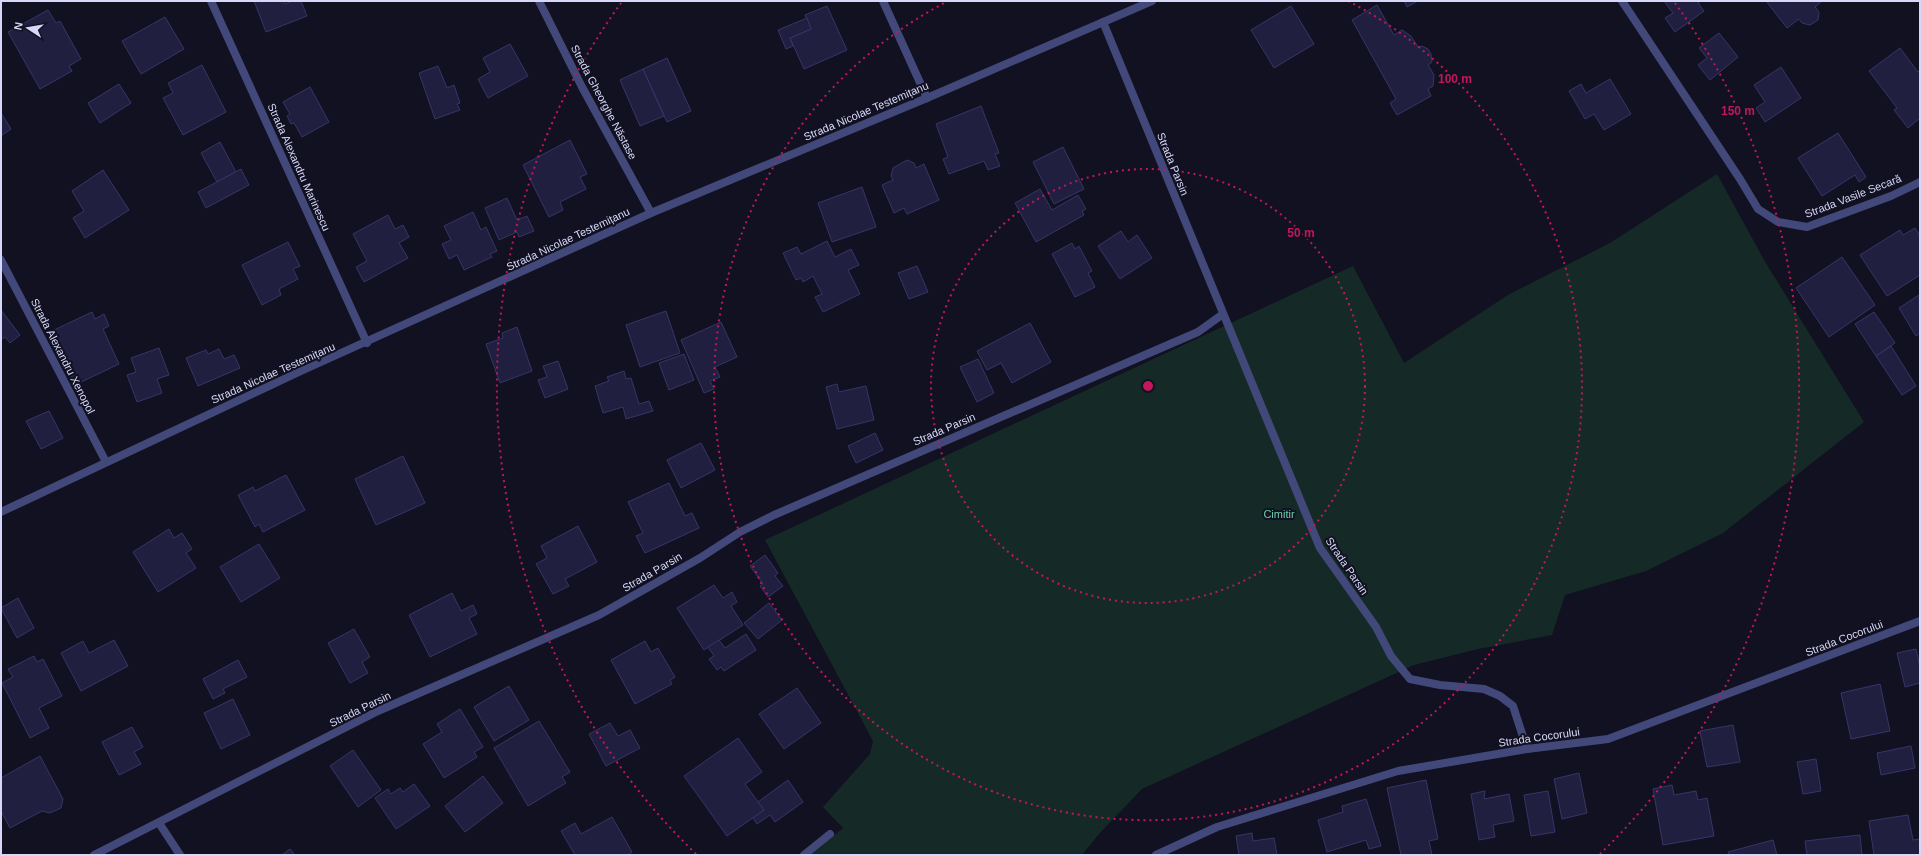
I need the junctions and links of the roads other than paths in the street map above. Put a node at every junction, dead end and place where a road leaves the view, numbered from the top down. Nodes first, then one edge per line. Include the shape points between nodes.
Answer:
1 (211, 1) edge
2 (539, 1) edge
3 (883, 1) edge
4 (1152, 1) edge
5 (1622, 1) edge
6 (1103, 22) junction
7 (927, 98) junction
8 (1920, 182) edge
9 (651, 213) junction
10 (1, 260) edge
11 (1223, 314) junction
12 (367, 343) junction
13 (106, 462) junction
14 (1, 512) edge
15 (1920, 621) edge
16 (1527, 749) junction
17 (159, 823) junction
18 (830, 834) dead end
19 (94, 855) edge
20 (180, 855) edge
21 (804, 855) edge
22 (1156, 855) edge

1 - 12 street, Strada Alexandru Marinescu
2 - 9 street, Strada Gheorghe Năstase via 582,87
3 - 7 street
4 - 6 street, Strada Nicolae Testemițanu
5 - 8 street, Strada Vasile Secară via 1758,209 1778,222 1807,227
6 - 7 street, Strada Nicolae Testemițanu
6 - 11 street, Strada Parsin
7 - 9 street, Strada Nicolae Testemițanu
9 - 12 street, Strada Nicolae Testemițanu
10 - 13 street, Strada Alexandru Xenopol
11 - 16 street, Strada Parsin via 1320,548 1376,627 1391,656 1410,678 1440,686 1484,689 1500,696 1513,706
11 - 17 street, Strada Parsin via 1198,332 774,515 740,532 700,558 599,615 378,711
12 - 13 street, Strada Nicolae Testemițanu
13 - 14 street, Strada Nicolae Testemițanu
15 - 16 street, Strada Cocorului via 1608,739
16 - 22 street, Strada Cocorului via 1398,771 1217,828
17 - 19 street, Strada Parsin
17 - 20 street
18 - 21 street

